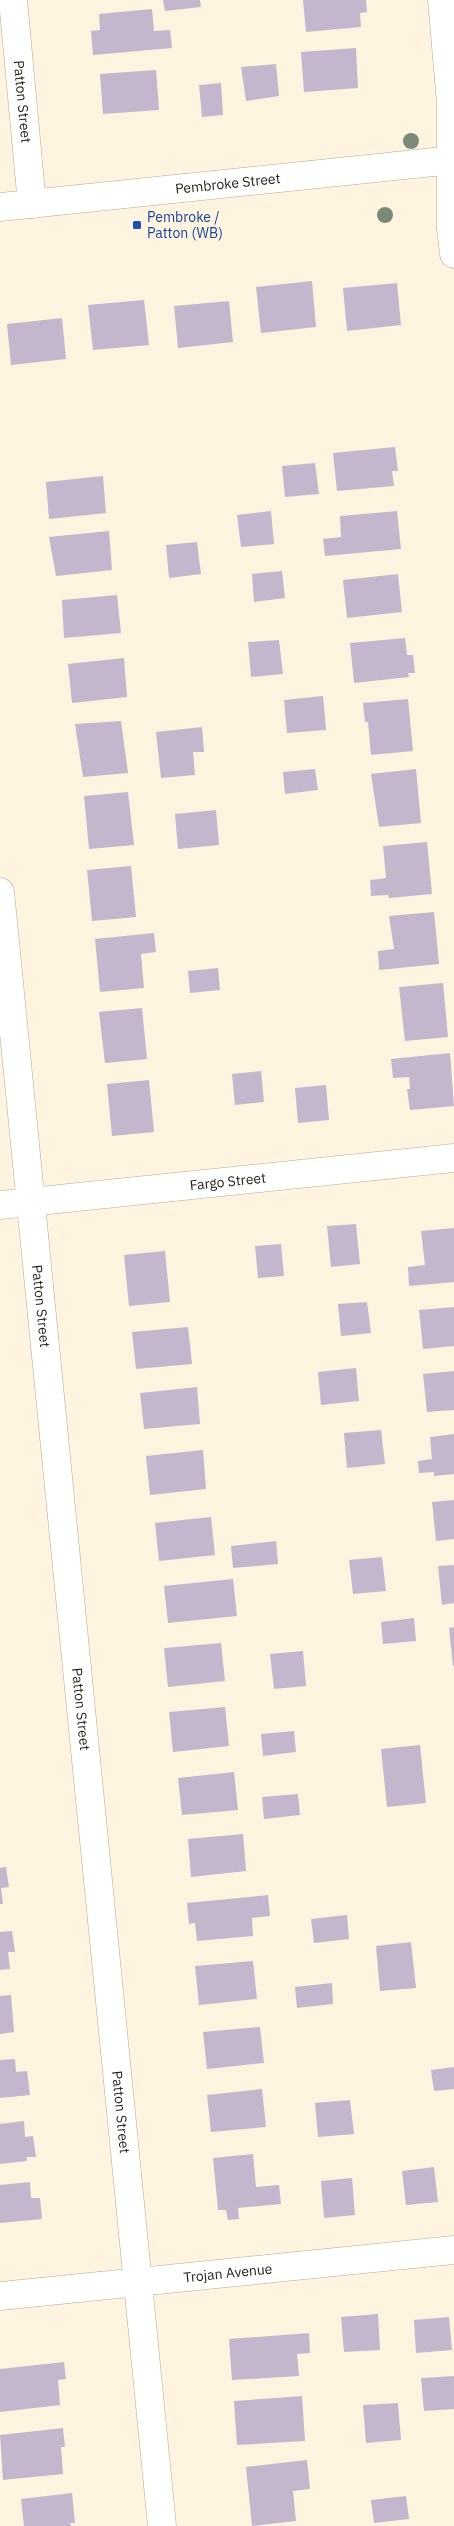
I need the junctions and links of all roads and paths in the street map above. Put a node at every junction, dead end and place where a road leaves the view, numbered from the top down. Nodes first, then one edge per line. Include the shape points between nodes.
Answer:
1 (13, 0) edge
2 (442, 0) edge
3 (453, 160) edge
4 (32, 204) junction
5 (0, 207) edge
6 (454, 254) edge
7 (0, 892) edge
8 (454, 1158) edge
9 (30, 1202) junction
10 (0, 1205) edge
11 (454, 2250) edge
12 (138, 2282) junction
13 (0, 2296) edge
14 (162, 2526) edge

1 - 4 street, Patton Street
2 - 3 street via 452,103
3 - 4 street, Pembroke Street
3 - 6 street via 451,228
4 - 5 street, Pembroke Street
7 - 9 street, Patton Street
8 - 9 street, Fargo Street
9 - 10 street, Fargo Street
9 - 12 street, Patton Street
11 - 12 street, Trojan Avenue
12 - 13 street, Trojan Avenue
12 - 14 street, Patton Street

